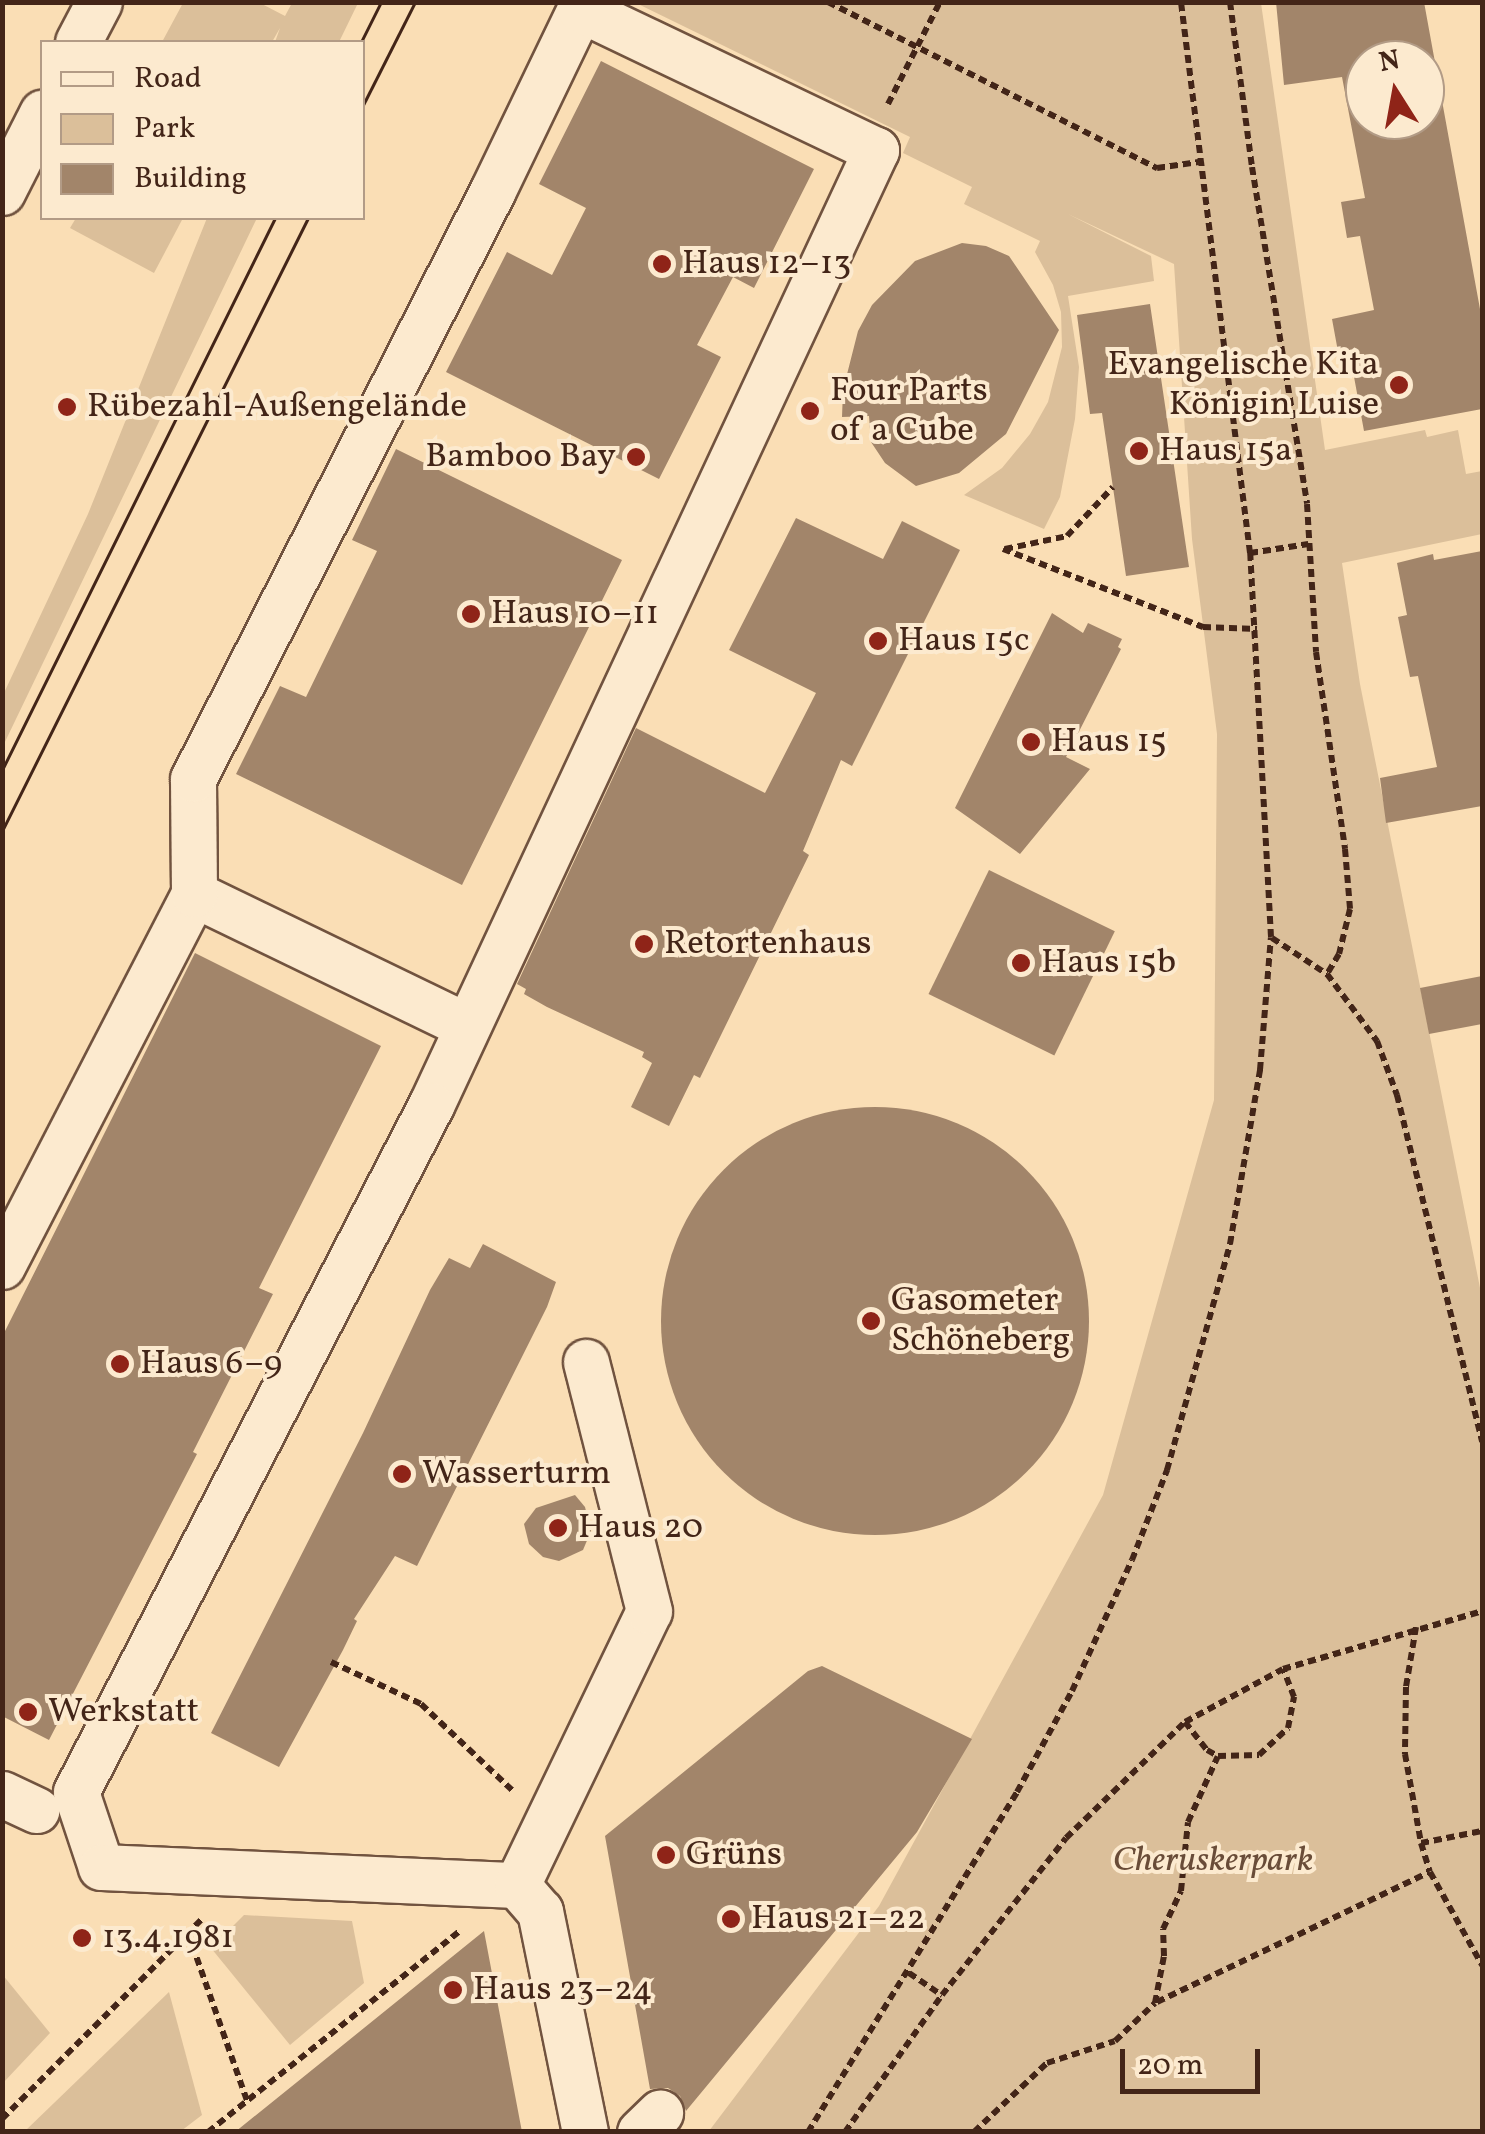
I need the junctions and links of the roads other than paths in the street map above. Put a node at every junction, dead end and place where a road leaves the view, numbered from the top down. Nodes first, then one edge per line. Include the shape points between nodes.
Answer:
1 (99, 2) edge
2 (79, 40) edge
3 (40, 117) edge
4 (2, 192) edge
5 (194, 894) junction
6 (467, 1026) junction
7 (2, 1266) edge
8 (586, 1362) dead end
9 (517, 1885) junction
10 (584, 2132) edge

1 - 2 street
3 - 4 street
5 - 6 street
5 - 6 street via 194,779 580,9 876,150
5 - 7 street
6 - 9 street via 76,1792 101,1866
8 - 9 street via 649,1611
9 - 10 street via 540,1911

